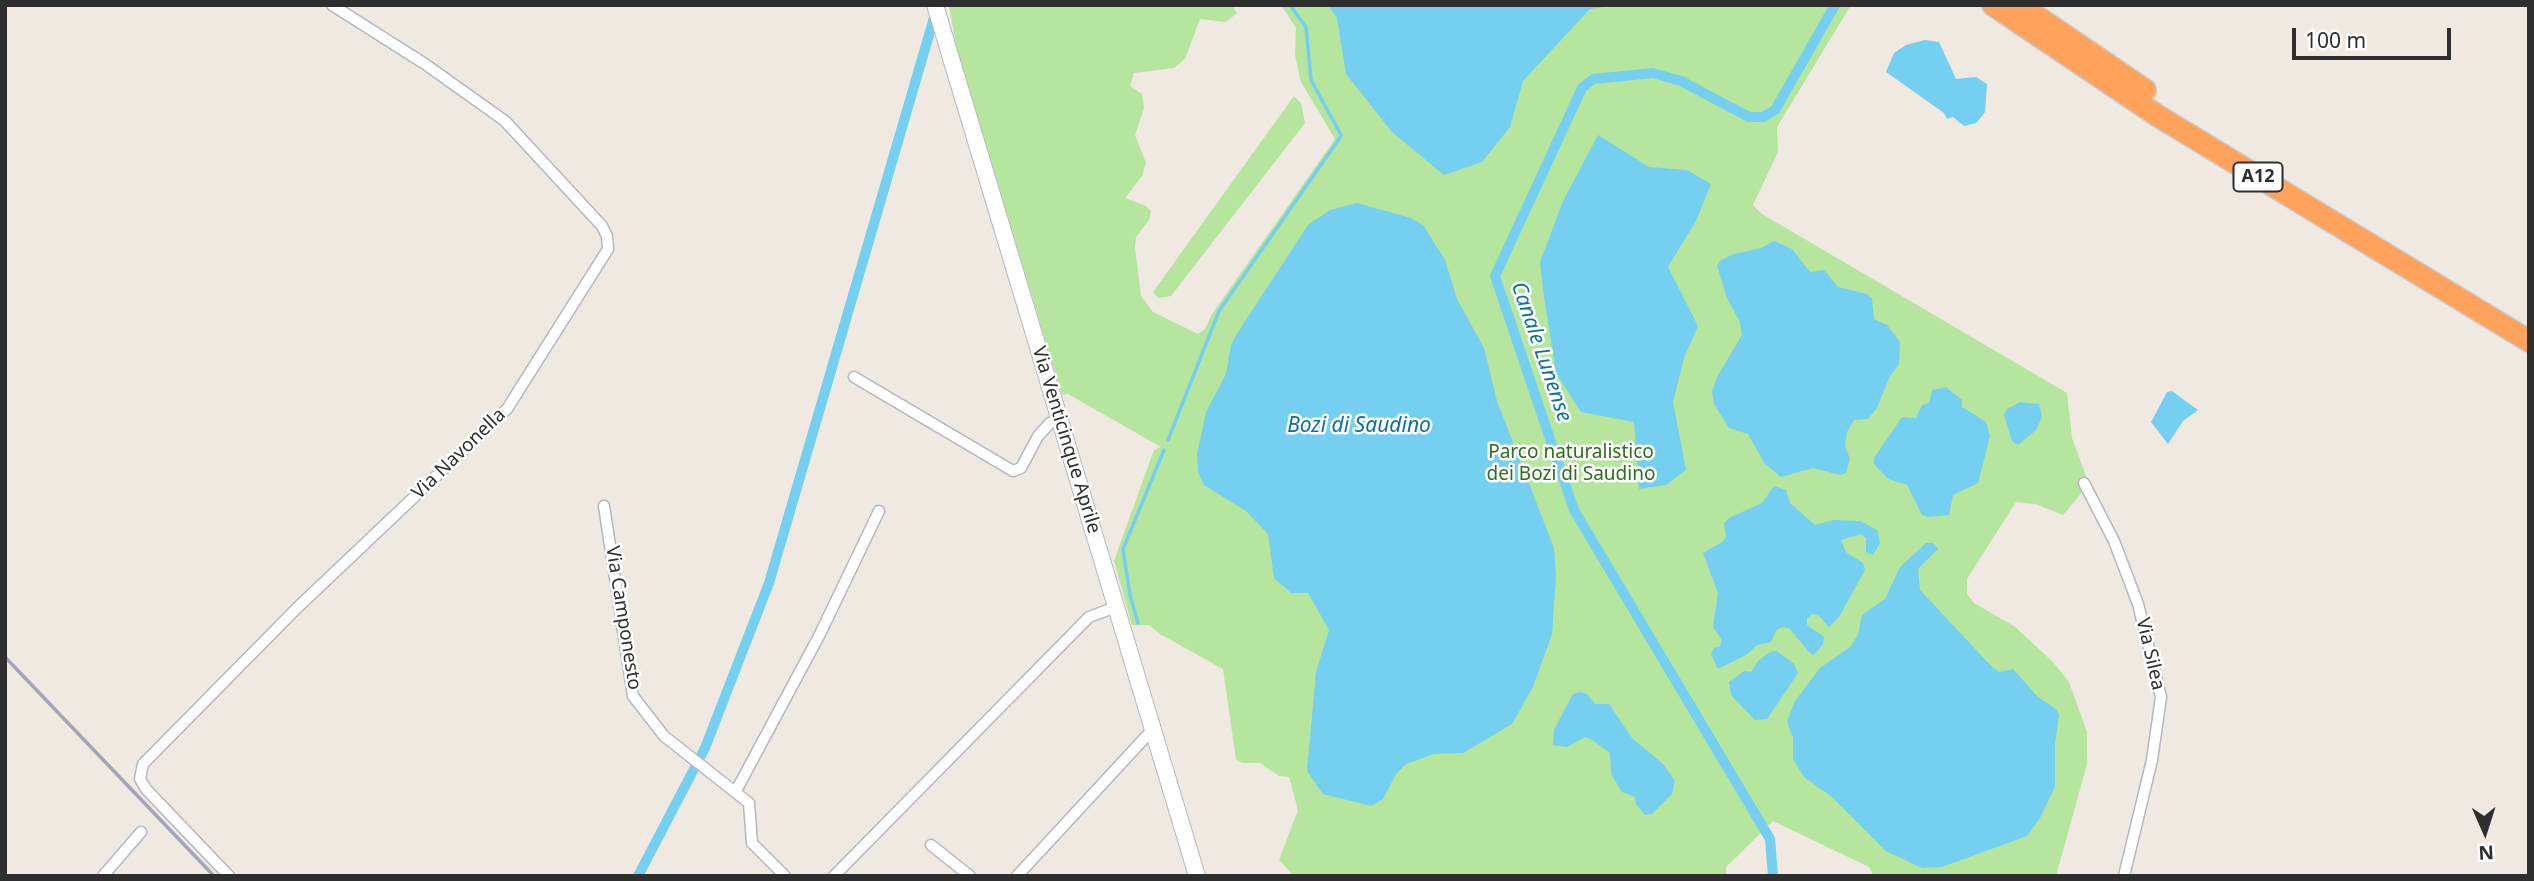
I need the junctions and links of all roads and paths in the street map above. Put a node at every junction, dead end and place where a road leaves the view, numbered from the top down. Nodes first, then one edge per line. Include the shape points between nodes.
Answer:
1 (332, 5) edge
2 (935, 5) edge
3 (1993, 5) edge
4 (2020, 5) edge
5 (2529, 325) edge
6 (2529, 341) edge
7 (854, 376) dead end
8 (1059, 421) junction
9 (2084, 483) dead end
10 (604, 506) dead end
11 (879, 511) dead end
12 (1116, 607) junction
13 (1153, 729) junction
14 (736, 791) junction
15 (141, 832) dead end
16 (931, 845) dead end
17 (103, 876) edge
18 (229, 876) edge
19 (785, 876) edge
20 (834, 876) edge
21 (970, 876) edge
22 (1017, 876) edge
23 (1197, 876) edge
24 (2124, 876) edge

1 - 18 street, Via Navonella via 505,121 602,226 608,248 507,409 297,608 143,764 140,779 146,789
2 - 8 main road, Via Venticinque Aprile
3 - 6 highway, A12 / A12 via 2158,116
4 - 5 highway, A12 / A12 via 2169,106
7 - 8 street via 1013,471 1021,468 1038,436 1050,423
8 - 12 main road, Via Venticinque Aprile
9 - 24 street, Via Silea via 2114,541 2138,604 2161,697 2152,760
10 - 14 street, Via Camponesto via 633,696 664,736
11 - 14 street
12 - 13 main road, Via Venticinque Aprile
12 - 20 street via 1089,617
13 - 22 street
13 - 23 main road, Via Venticinque Aprile
14 - 19 street, Via Camponesto via 749,803 752,843
15 - 17 street
16 - 21 street

